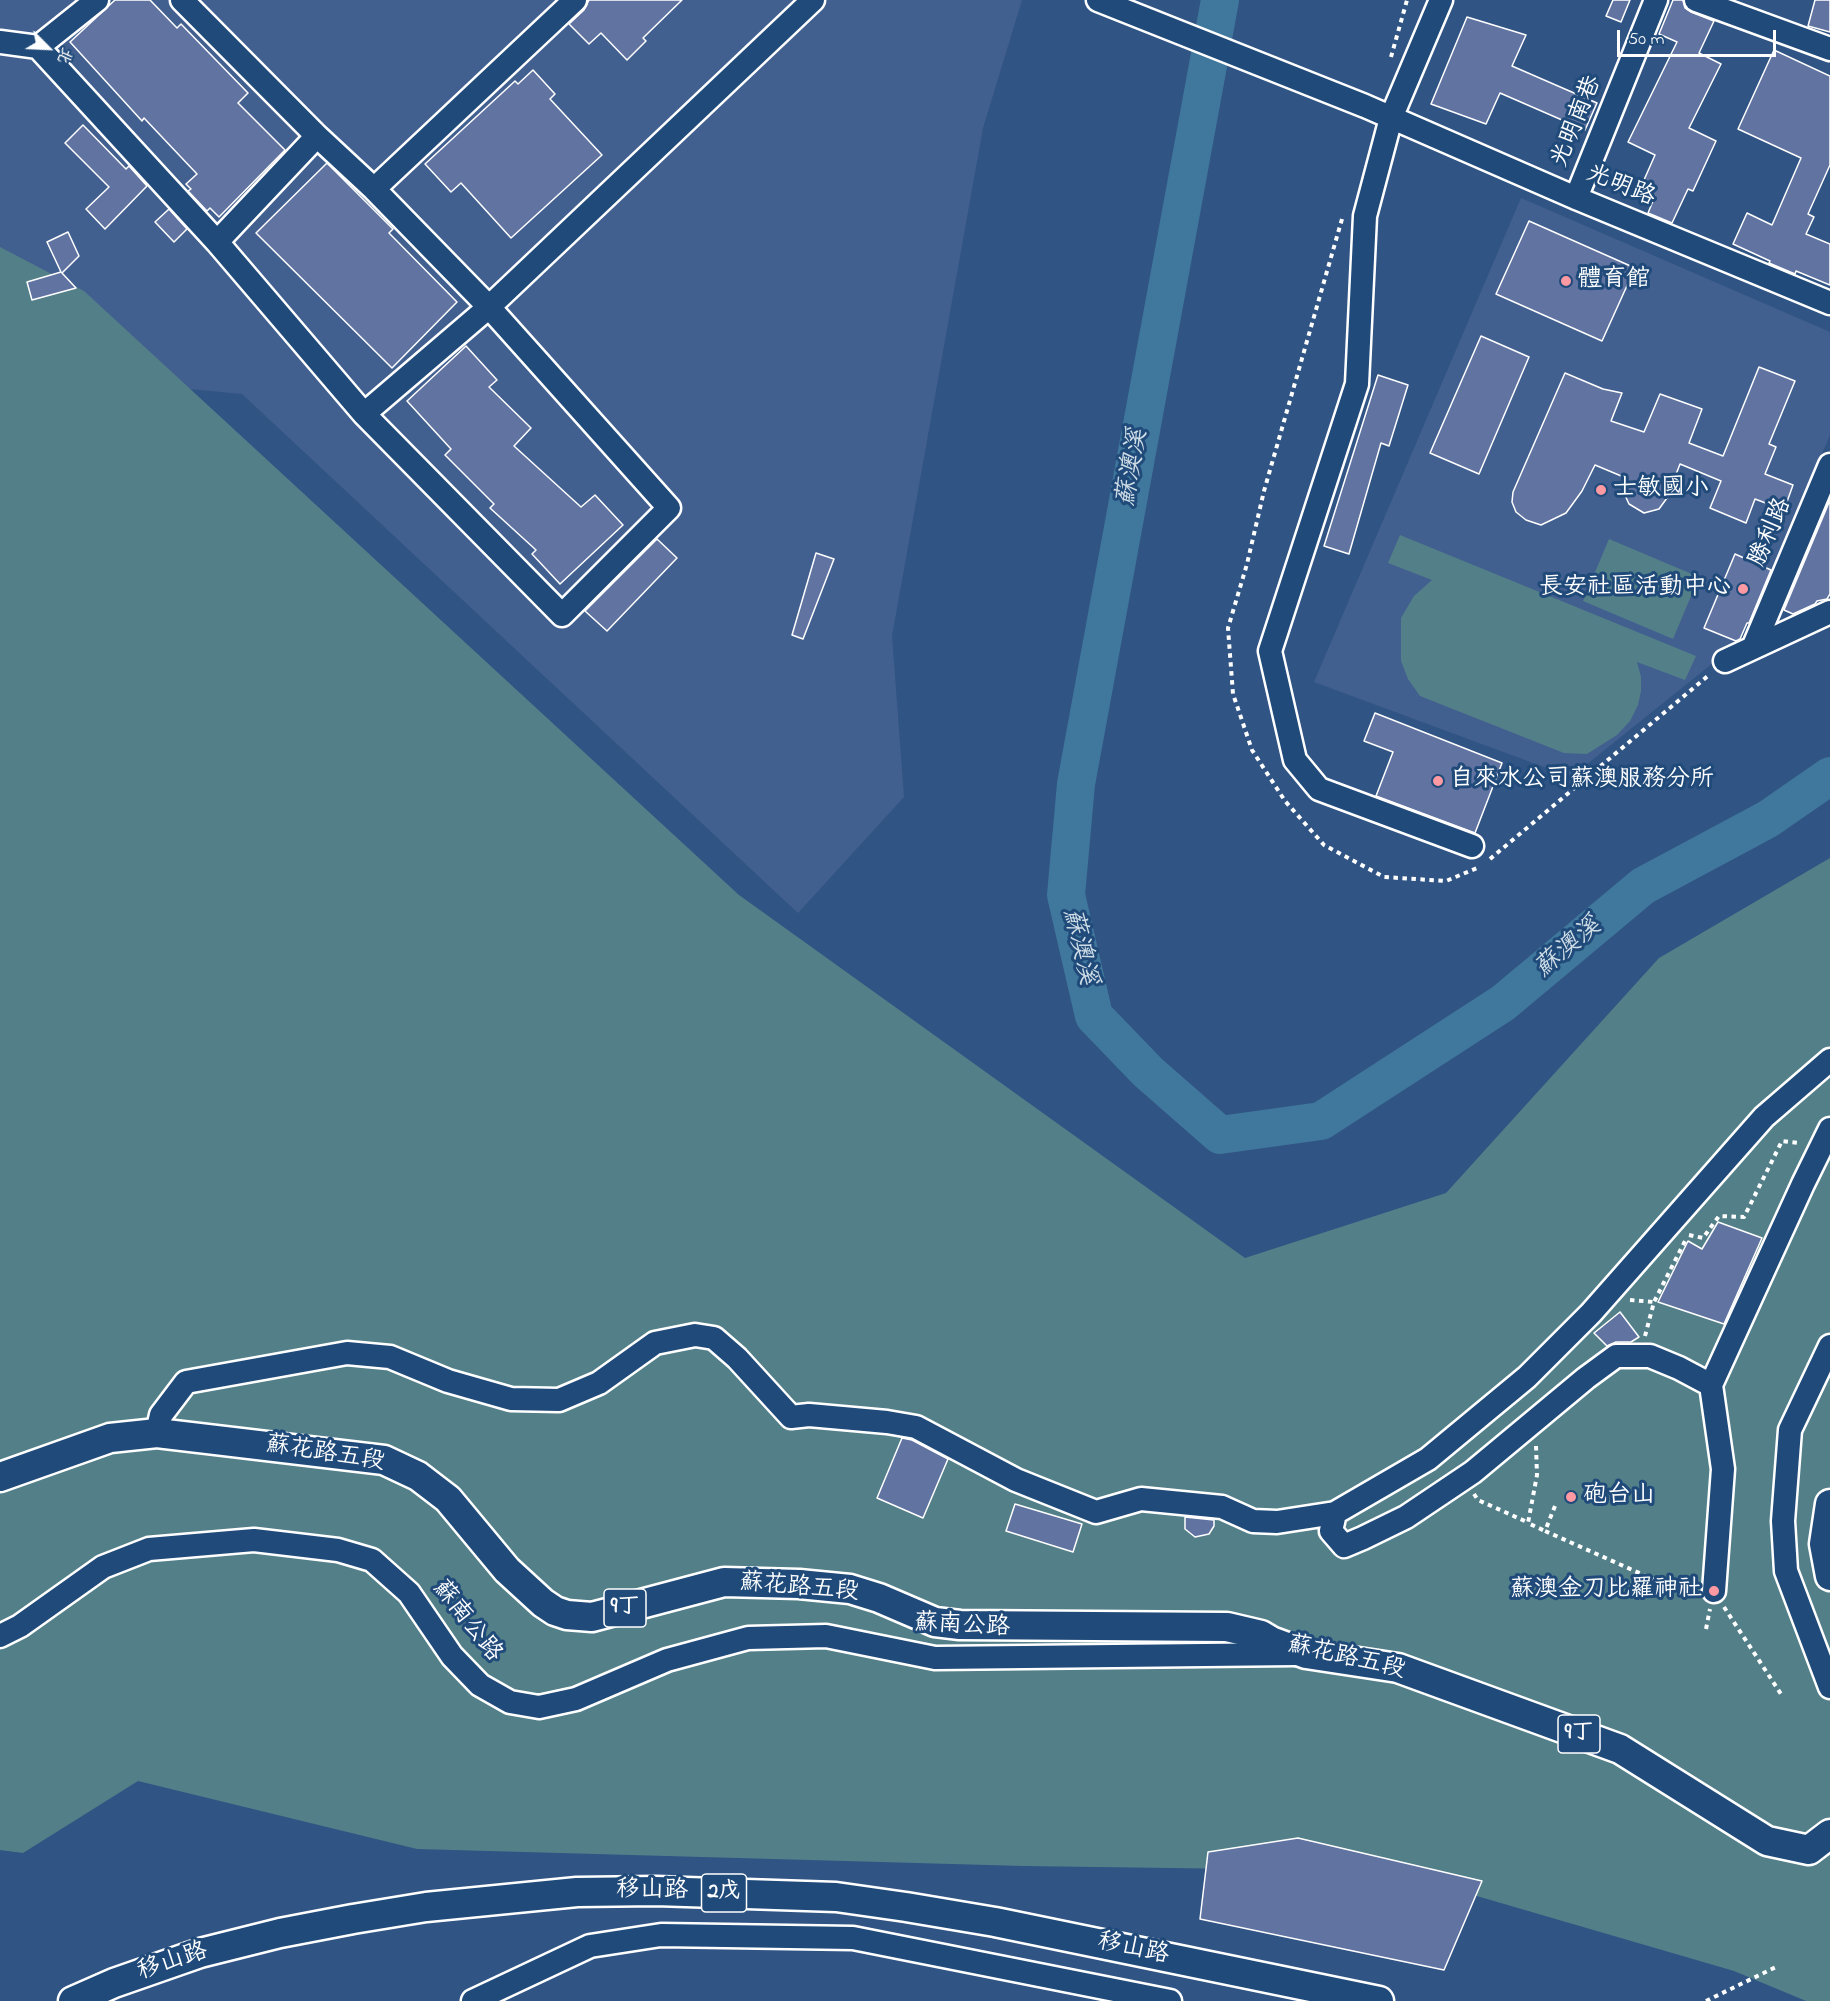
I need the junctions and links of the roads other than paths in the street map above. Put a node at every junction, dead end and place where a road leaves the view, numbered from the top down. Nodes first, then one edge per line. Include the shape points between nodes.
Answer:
1 (97, 0) edge
2 (182, 0) edge
3 (575, 0) edge
4 (813, 0) edge
5 (1098, 0) edge
6 (1441, 0) edge
7 (1656, 0) edge
8 (1696, 0) edge
9 (0, 42) edge
10 (38, 47) junction
11 (1830, 49) edge
12 (1391, 118) junction
13 (317, 136) junction
14 (374, 189) junction
15 (1576, 198) junction
16 (217, 242) junction
17 (1830, 303) edge
18 (489, 307) junction
19 (363, 414) junction
20 (1830, 465) edge
21 (1830, 612) edge
22 (1753, 648) junction
23 (1725, 661) road end
24 (1473, 846) dead end
25 (1830, 1060) edge
26 (1830, 1129) edge
27 (1830, 1346) edge
28 (1711, 1385) junction
29 (157, 1433) junction
30 (0, 1477) edge
31 (1830, 1504) edge
32 (1335, 1513) junction
33 (1830, 1576) edge
34 (1714, 1591) road end
35 (0, 1636) edge
36 (1306, 1654) junction
37 (1830, 1687) edge
38 (1830, 1834) edge
39 (73, 2001) edge
40 (473, 2001) edge
41 (1170, 2001) edge
42 (1379, 2001) edge

1 - 10 street
2 - 13 street
3 - 14 street
4 - 18 street
5 - 12 street, 光明路
6 - 12 street
7 - 15 street, 光明南巷
8 - 11 street
9 - 10 street
10 - 16 street
12 - 15 street, 光明路
12 - 24 street via 1365,216 1357,384 1270,651 1295,760 1320,789
13 - 14 street
13 - 16 street
14 - 18 street
15 - 17 street, 光明路
16 - 19 street
18 - 19 street
18 - 19 street via 669,508 562,615
20 - 22 street, 勝利路
21 - 22 street
22 - 23 street
25 - 32 street via 1764,1117 1591,1313 1527,1377 1428,1459
26 - 28 street
27 - 37 street via 1790,1430 1783,1521 1786,1571
28 - 32 street via 1650,1356 1616,1356 1465,1478 1406,1517 1344,1546 1331,1532
28 - 34 street via 1723,1469
29 - 30 main road, 蘇花路五段 / 9丁 via 110,1438
29 - 32 street via 161,1415 186,1382 347,1353 390,1357 448,1381 511,1399 559,1400 599,1383 655,1343 695,1335 714,1338 790,1417 809,1415 916,1427 1016,1480 1095,1512 1141,1499 1222,1507 1253,1521 1277,1522
29 - 36 main road, 蘇花路五段 / 9丁 via 384,1460 418,1476 448,1499 507,1570 543,1603 567,1615 592,1617 723,1582 799,1584 850,1589 935,1622 1227,1627 1261,1635
31 - 33 main road via 1824,1544
35 - 36 street, 蘇南公路 via 103,1567 149,1549 254,1540 338,1550 372,1560 409,1593 452,1656 480,1685 510,1702 539,1707 576,1699 667,1660 748,1638 826,1636 935,1658
36 - 38 main road, 蘇花路五段 / 9丁 via 1398,1668 1620,1749 1767,1841 1809,1850
39 - 42 main road, 移山路 / 2戊 via 200,1953 352,1919 426,1907 577,1892 656,1891 836,1897 906,1907
40 - 41 street via 590,1946 661,1935 853,1938

